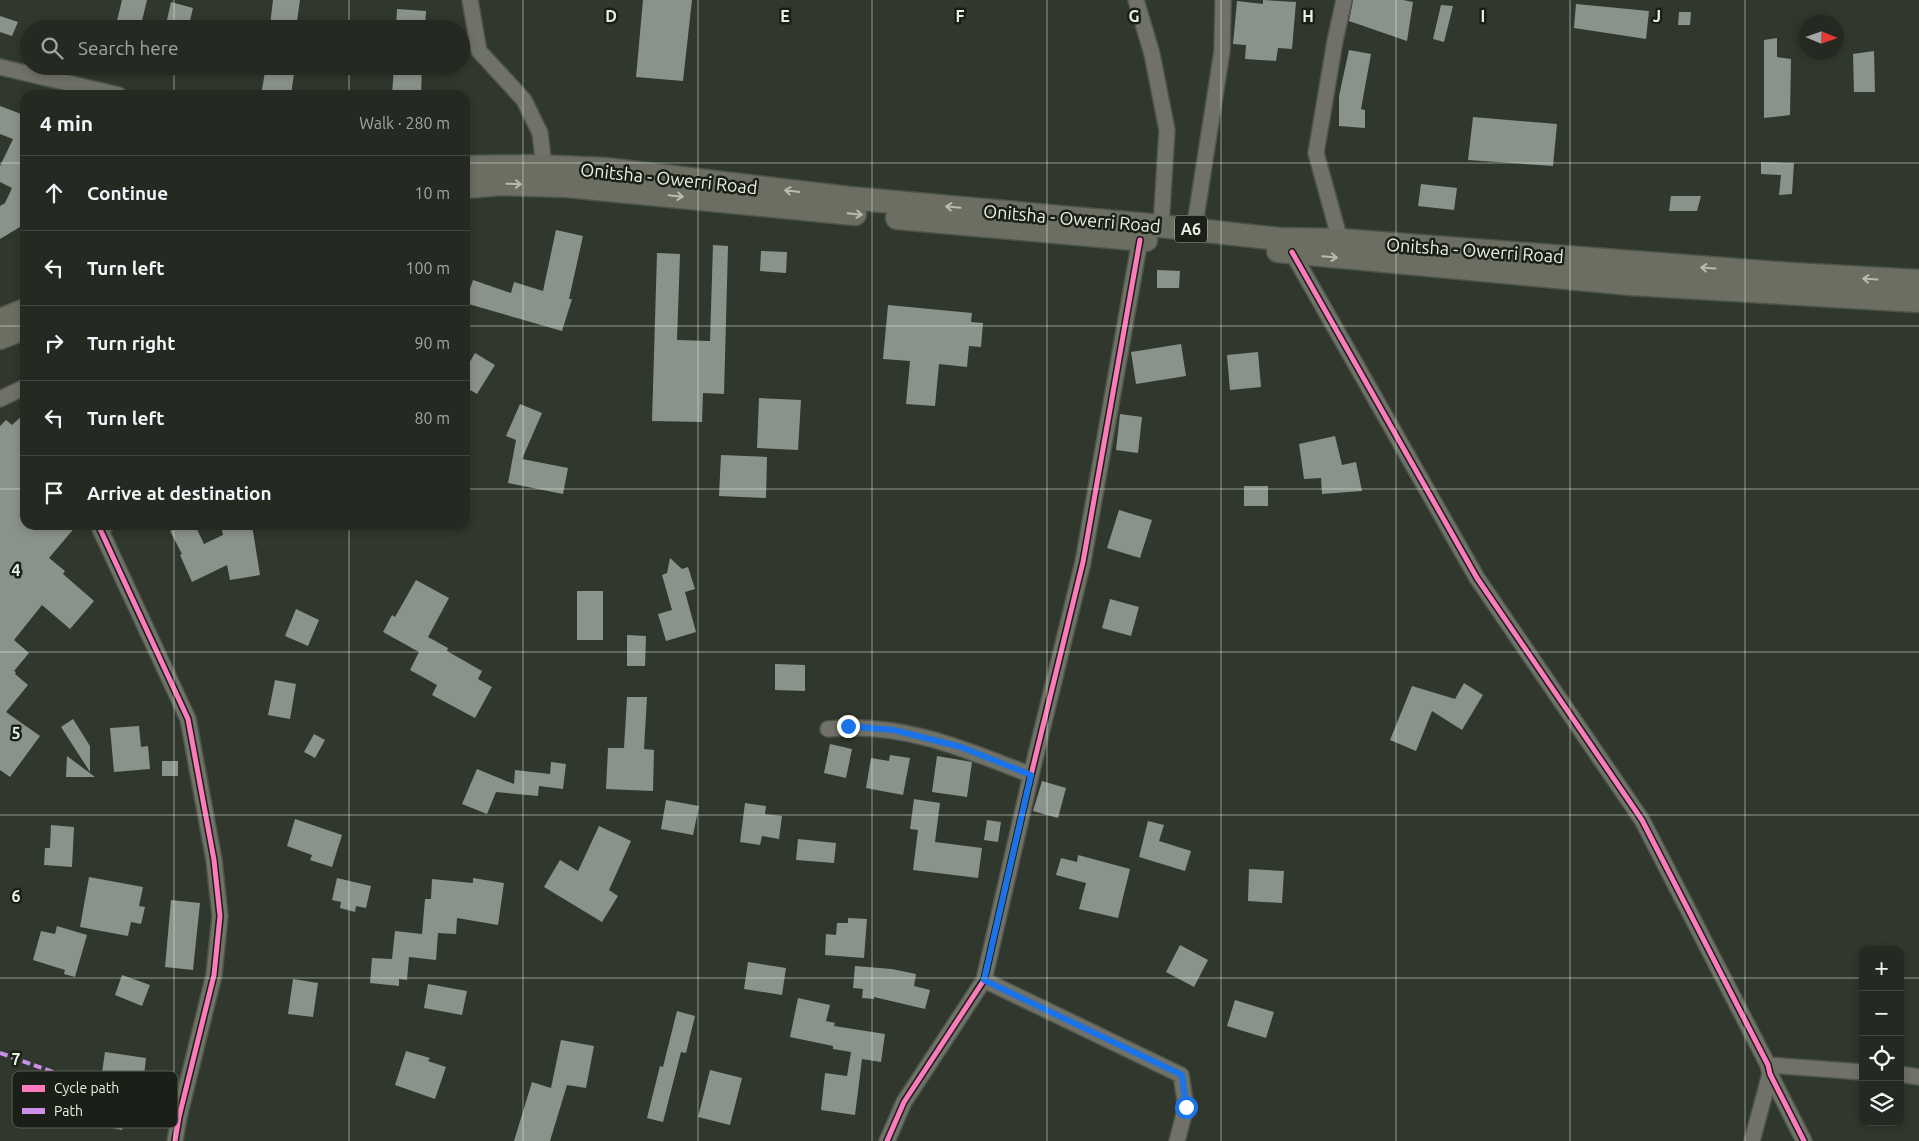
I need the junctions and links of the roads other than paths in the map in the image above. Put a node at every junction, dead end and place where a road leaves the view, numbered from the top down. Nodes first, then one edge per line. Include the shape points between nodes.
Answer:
1 (470, 0) edge
2 (1136, 0) edge
3 (1223, 0) edge
4 (1344, 0) edge
5 (0, 67) edge
6 (20, 72) edge
7 (34, 75) edge
8 (98, 90) edge
9 (544, 166) junction
10 (470, 167) edge
11 (470, 187) edge
12 (1161, 226) junction
13 (1194, 230) junction
14 (1140, 240) junction
15 (1340, 240) junction
16 (1292, 252) junction
17 (1919, 281) edge
18 (1919, 301) edge
19 (20, 312) edge
20 (0, 320) edge
21 (20, 330) edge
22 (0, 338) edge
23 (20, 389) edge
24 (0, 399) edge
25 (100, 530) edge
26 (828, 728) dead end
27 (1031, 775) junction
28 (984, 980) junction
29 (1769, 1070) junction
30 (1859, 1072) edge
31 (1904, 1075) edge
32 (1919, 1077) edge
33 (178, 1123) edge
34 (177, 1128) edge
35 (175, 1141) edge
36 (887, 1141) edge
37 (1177, 1141) edge
38 (1752, 1141) edge
39 (1804, 1141) edge

1 - 9 street via 479,51 524,100 540,133
2 - 12 street via 1152,54 1167,130
3 - 13 street via 1222,51
4 - 15 street via 1316,153
5 - 6 street
7 - 8 street
9 - 10 highway, Onitsha - Owerri Road / A6
12 -> 9 highway, Onitsha - Owerri Road / A6 via 849,198 605,169
11 -> 14 highway, Onitsha - Owerri Road / A6 via 568,186
12 - 13 highway, Onitsha - Owerri Road / A6
13 - 15 highway, Onitsha - Owerri Road / A6 via 1279,239
14 - 16 highway, Onitsha - Owerri Road / A6
14 - 27 street via 1083,562
17 -> 15 highway, Onitsha - Owerri Road / A6
16 -> 18 highway, Onitsha - Owerri Road / A6 via 1631,284
16 - 29 street via 1477,578 1642,820
19 - 20 highway
21 - 22 highway
23 - 24 street
25 - 33 street via 188,719 214,860 220,916 214,975
26 - 27 street via 848,726 894,730 961,747
27 - 28 street
28 - 36 street via 904,1102
28 - 37 street via 1182,1075 1186,1107
29 - 30 street
29 - 38 street
29 - 39 street
31 - 32 street
34 - 35 street

